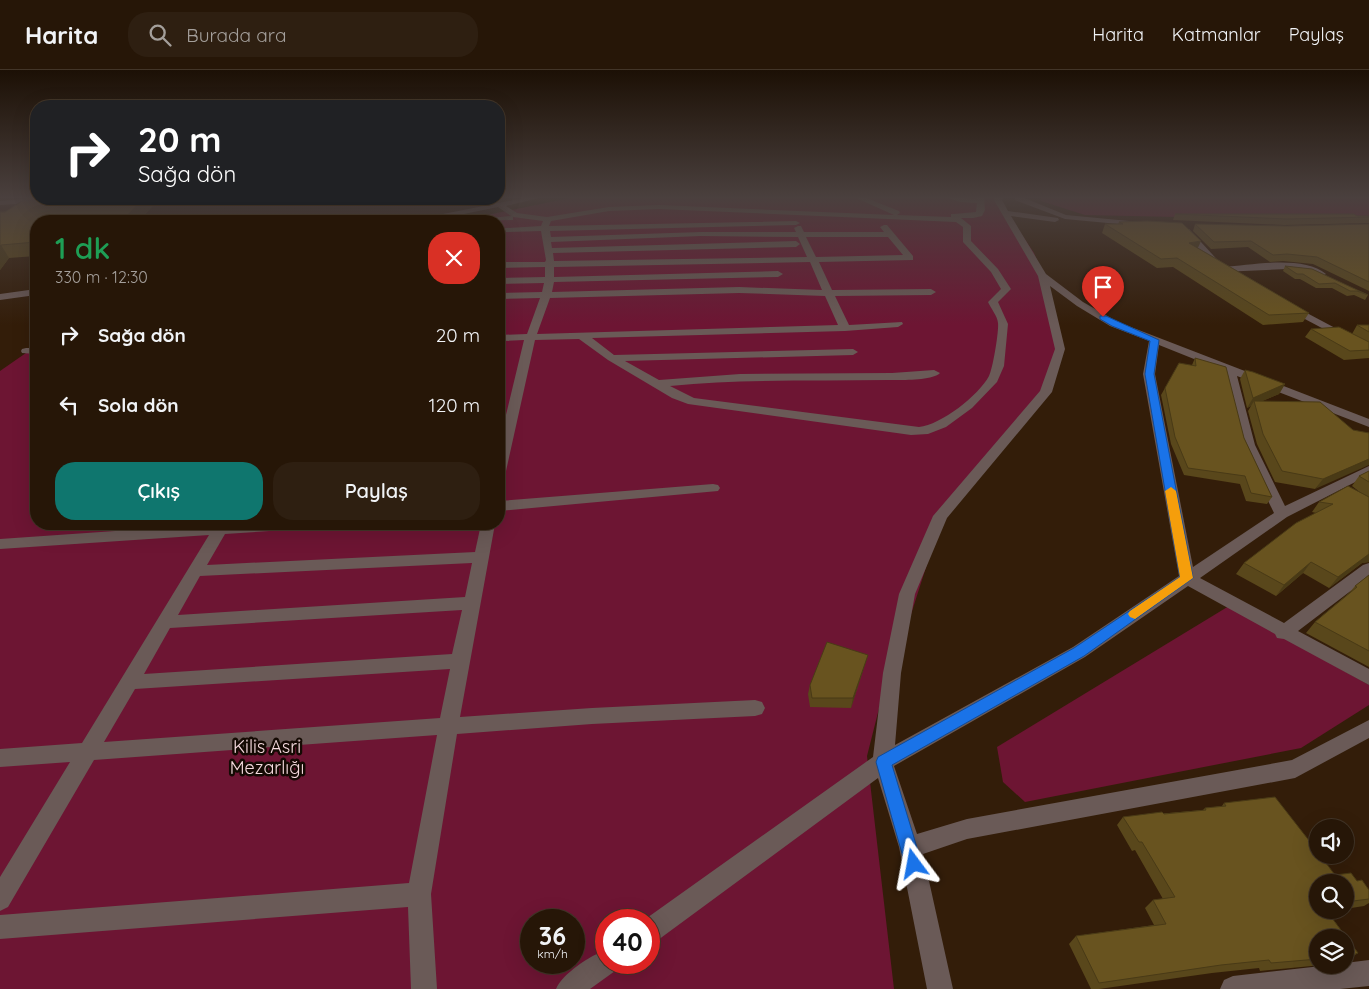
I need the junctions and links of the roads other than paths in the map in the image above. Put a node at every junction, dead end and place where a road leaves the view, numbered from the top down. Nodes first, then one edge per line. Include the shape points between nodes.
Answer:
1 (547, 240) edge
2 (803, 240) edge
3 (894, 240) edge
4 (967, 240) edge
5 (1021, 240) edge
6 (1197, 240) edge
7 (805, 244) junction
8 (550, 257) junction
9 (812, 259) junction
10 (505, 264) edge
11 (1224, 270) junction
12 (778, 274) dead end
13 (1043, 276) junction
14 (549, 279) junction
15 (1240, 279) edge
16 (1332, 279) edge
17 (505, 281) edge
18 (931, 292) dead end
19 (30, 293) edge
20 (829, 293) junction
21 (547, 294) junction
22 (0, 296) edge
23 (505, 296) edge
24 (1281, 302) edge
25 (898, 324) dead end
26 (845, 328) junction
27 (580, 335) junction
28 (531, 337) junction
29 (505, 338) edge
30 (1155, 340) junction
31 (1369, 350) edge
32 (853, 352) dead end
33 (612, 358) junction
34 (1229, 368) junction
35 (934, 373) dead end
36 (658, 384) junction
37 (1369, 423) edge
38 (505, 446) edge
39 (1369, 470) edge
40 (1338, 486) junction
41 (713, 488) dead end
42 (1354, 496) edge
43 (505, 505) edge
44 (1282, 514) junction
45 (172, 530) edge
46 (219, 530) edge
47 (487, 530) edge
48 (0, 544) edge
49 (481, 557) junction
50 (1369, 569) edge
51 (195, 571) junction
52 (1187, 578) junction
53 (471, 603) junction
54 (166, 622) junction
55 (1283, 633) junction
56 (460, 661) junction
57 (1369, 678) edge
58 (130, 682) junction
59 (755, 708) dead end
60 (449, 726) junction
61 (1369, 728) edge
62 (89, 750) junction
63 (0, 758) edge
64 (883, 762) junction
65 (910, 847) junction
66 (419, 894) junction
67 (0, 899) edge
68 (660, 923) edge
69 (0, 927) edge
70 (595, 970) edge
71 (1369, 973) edge
72 (422, 989) edge
73 (569, 989) edge
74 (940, 989) edge
75 (1233, 989) edge

1 - 8 street
2 - 7 street
3 - 9 street via 910,258
4 - 36 street via 995,271 1006,289 992,302 1003,326 1000,357 992,381 977,398 936,427 910,431 700,403 684,399
5 - 13 street
6 - 11 street
7 - 8 street
7 - 9 street
8 - 9 street
8 - 10 street
8 - 14 street
9 - 20 street
11 - 15 street
11 - 16 street via 1283,266 1312,270
12 - 14 street
13 - 30 street via 1114,324
13 - 64 street via 1060,349 1046,392 940,516 907,594 892,673
14 - 17 street
14 - 21 street
18 - 20 street
19 - 22 street
20 - 21 street via 785,290
20 - 26 street
21 - 23 street
21 - 28 street
24 - 31 street
25 - 26 street
26 - 27 street
27 - 28 street
27 - 33 street
28 - 29 street
28 - 38 street
30 - 34 street
30 - 52 street via 1149,374
32 - 33 street
33 - 36 street
34 - 37 street
34 - 44 street via 1248,445
35 - 36 street via 893,377 738,378
39 - 40 street
40 - 42 street
40 - 44 street
41 - 43 street
44 - 52 street
45 - 48 street
46 - 51 street
47 - 49 street
49 - 51 street
49 - 53 street
50 - 55 street
51 - 54 street
52 - 55 street
52 - 64 street via 1079,652
53 - 54 street
53 - 56 street
54 - 58 street
55 - 57 street
56 - 58 street
56 - 60 street
58 - 62 street
59 - 60 street
60 - 62 street
60 - 66 street
61 - 65 street via 1295,768 967,829
62 - 63 street
62 - 67 street
64 - 65 street
64 - 68 street
65 - 74 street
66 - 69 street
66 - 72 street
70 - 73 street
71 - 75 street

